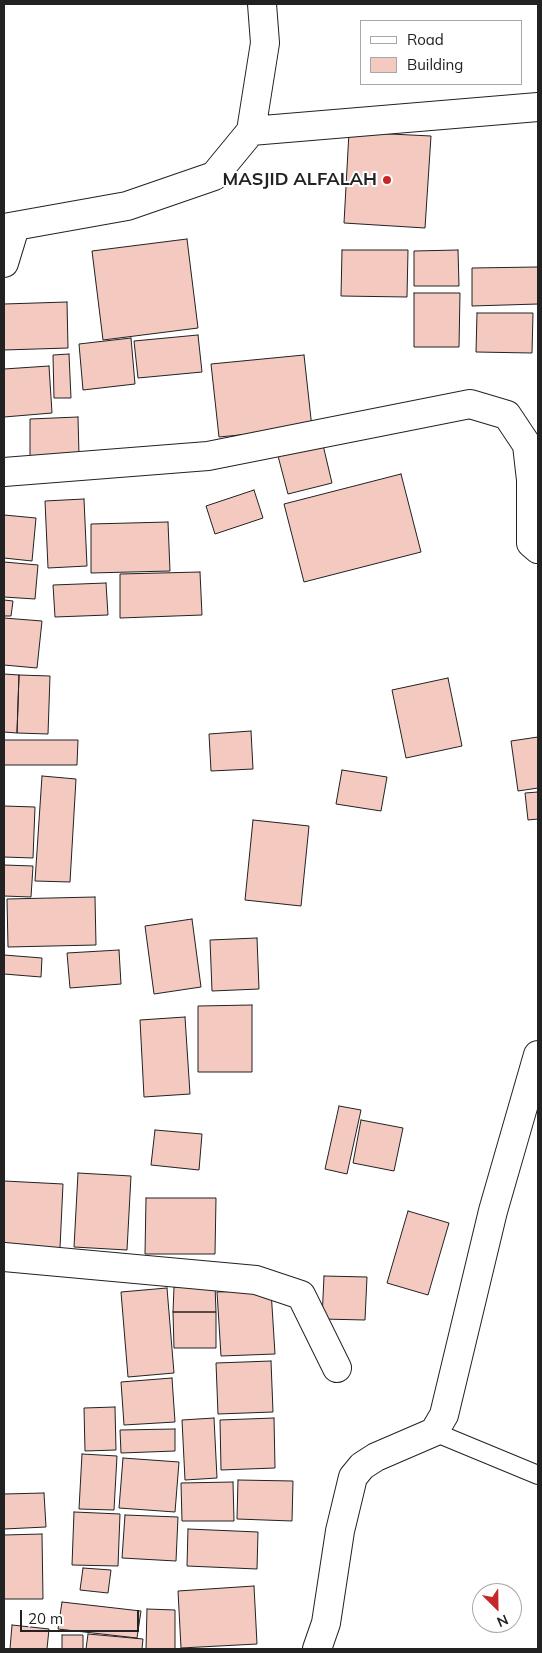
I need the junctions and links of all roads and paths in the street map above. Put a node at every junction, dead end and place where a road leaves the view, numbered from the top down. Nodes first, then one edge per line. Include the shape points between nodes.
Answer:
1 (262, 4) edge
2 (538, 107) edge
3 (251, 131) junction
4 (9, 227) edge
5 (4, 263) edge
6 (4, 472) edge
7 (538, 549) edge
8 (538, 1055) edge
9 (4, 1257) edge
10 (337, 1368) dead end
11 (434, 1432) junction
12 (538, 1475) edge
13 (317, 1649) edge

1 - 3 street via 265,43
2 - 3 street
3 - 4 street via 214,176 127,206
4 - 5 street
6 - 7 street via 208,456 470,404 507,415 526,445 531,480 531,543
8 - 11 street via 493,1211 444,1414
9 - 10 street via 256,1280 301,1295
11 - 12 lane
11 - 13 street via 376,1458 362,1466 353,1477 340,1531 326,1622

